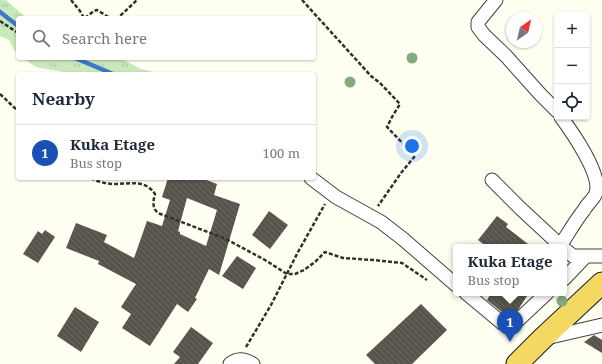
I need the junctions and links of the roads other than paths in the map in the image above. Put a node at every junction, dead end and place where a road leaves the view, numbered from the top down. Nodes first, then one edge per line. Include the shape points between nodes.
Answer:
1 (496, 0) edge
2 (554, 108) edge
3 (563, 120) edge
4 (314, 180) edge
5 (492, 180) dead end
6 (559, 244) edge
7 (564, 244) edge
8 (567, 251) edge
9 (586, 256) junction
10 (602, 256) edge
11 (567, 276) edge
12 (453, 282) edge
13 (602, 283) edge
14 (470, 296) edge
15 (544, 296) edge
16 (602, 325) edge
17 (542, 339) junction
18 (235, 362) edge
19 (252, 364) edge
20 (518, 364) edge

1 - 2 street via 478,22 478,27
3 - 7 street via 593,168 598,182 597,192 583,210
4 - 12 street via 403,238
5 - 6 street
8 - 9 street via 573,256
9 - 10 street
9 - 11 street
13 - 17 highway
14 - 15 street via 502,323 510,326
16 - 17 street
17 - 20 highway
18 - 19 street via 247,361

